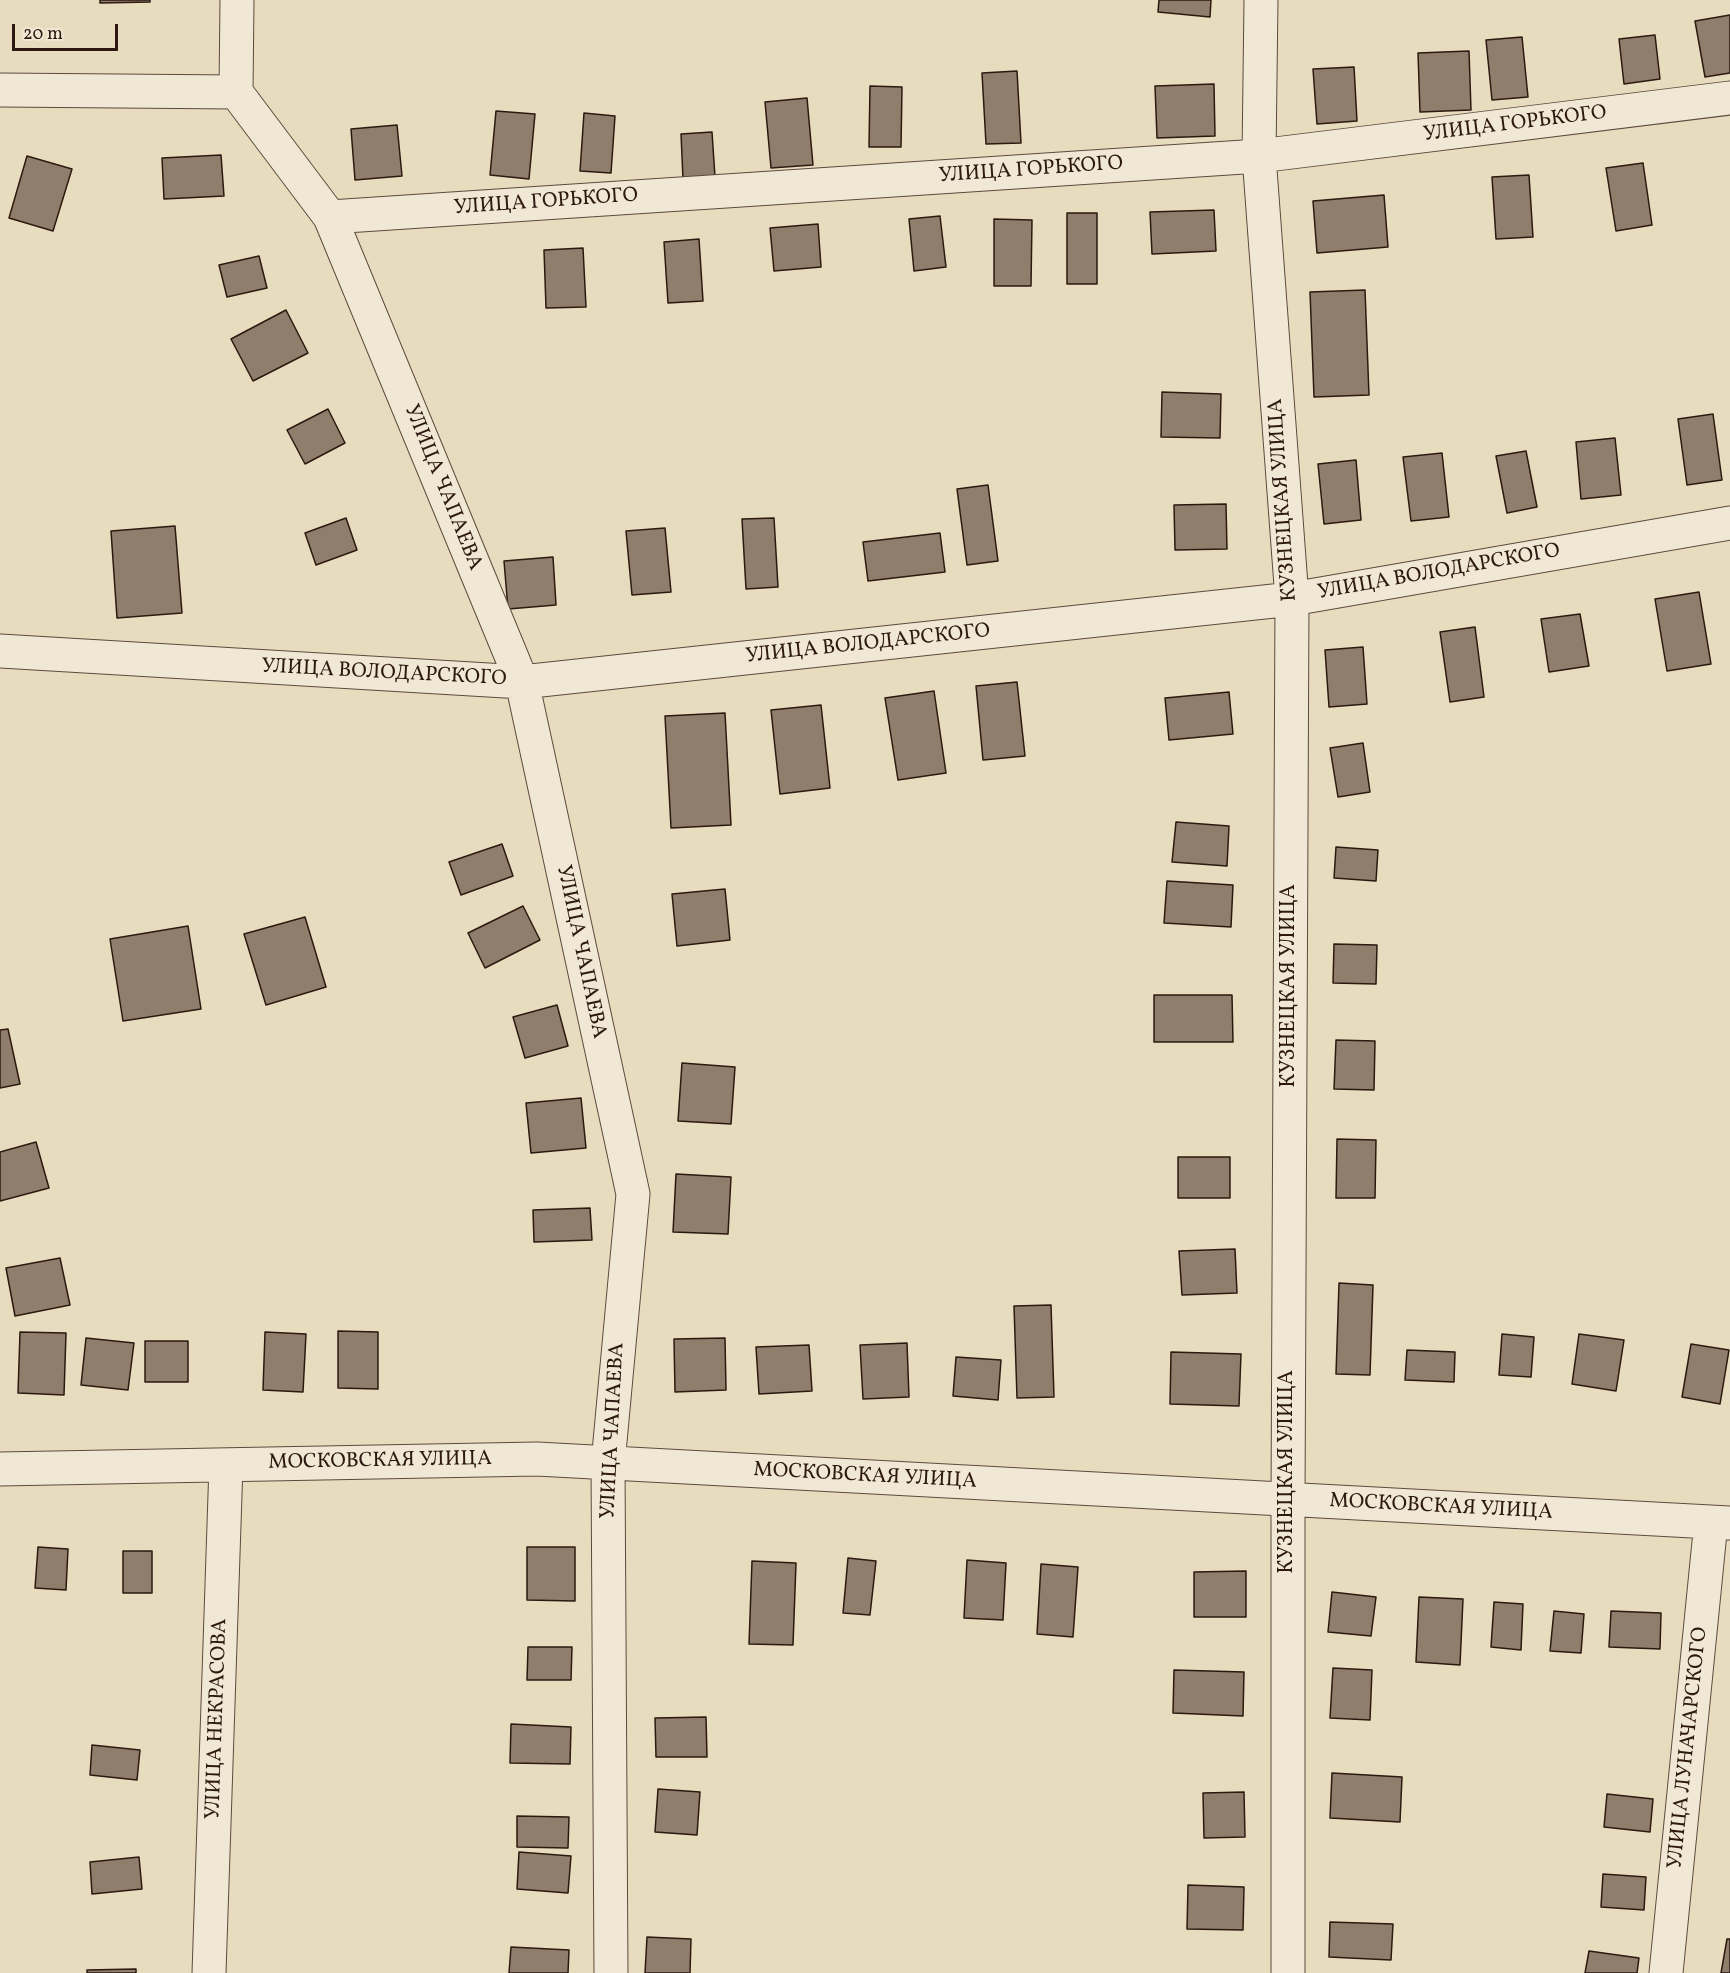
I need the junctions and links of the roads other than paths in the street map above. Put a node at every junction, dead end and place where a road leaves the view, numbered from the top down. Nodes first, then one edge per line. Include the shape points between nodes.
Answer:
1 (237, 0) edge
2 (1261, 0) edge
3 (0, 90) edge
4 (236, 92) junction
5 (1730, 98) edge
6 (1259, 156) junction
7 (330, 217) junction
8 (1730, 523) edge
9 (1292, 599) junction
10 (0, 651) edge
11 (522, 682) junction
12 (608, 1463) junction
13 (226, 1465) junction
14 (0, 1469) edge
15 (1288, 1500) junction
16 (1721, 1523) edge
17 (209, 1973) edge
18 (611, 1973) edge
19 (1288, 1973) edge
20 (1666, 1973) edge

1 - 4 street
2 - 6 street, КУЗНЕЦКАЯ УЛИЦА
3 - 4 street
4 - 7 street, УЛИЦА ЧАПАЕВА
5 - 6 street, УЛИЦА ГОРЬКОГО
6 - 7 street, УЛИЦА ГОРЬКОГО
6 - 9 street, КУЗНЕЦКАЯ УЛИЦА
7 - 11 street, УЛИЦА ЧАПАЕВА
8 - 9 street, УЛИЦА ВОЛОДАРСКОГО
9 - 11 street, УЛИЦА ВОЛОДАРСКОГО
9 - 15 street, КУЗНЕЦКАЯ УЛИЦА
10 - 11 street, УЛИЦА ВОЛОДАРСКОГО
11 - 12 street, УЛИЦА ЧАПАЕВА via 633,1194
12 - 13 street, МОСКОВСКАЯ УЛИЦА via 537,1459
12 - 15 street, МОСКОВСКАЯ УЛИЦА
12 - 18 street, УЛИЦА ЧАПАЕВА
13 - 14 street, МОСКОВСКАЯ УЛИЦА
13 - 17 street, УЛИЦА НЕКРАСОВА
15 - 16 street, МОСКОВСКАЯ УЛИЦА
15 - 19 street, КУЗНЕЦКАЯ УЛИЦА
16 - 20 street, УЛИЦА ЛУНАЧАРСКОГО

